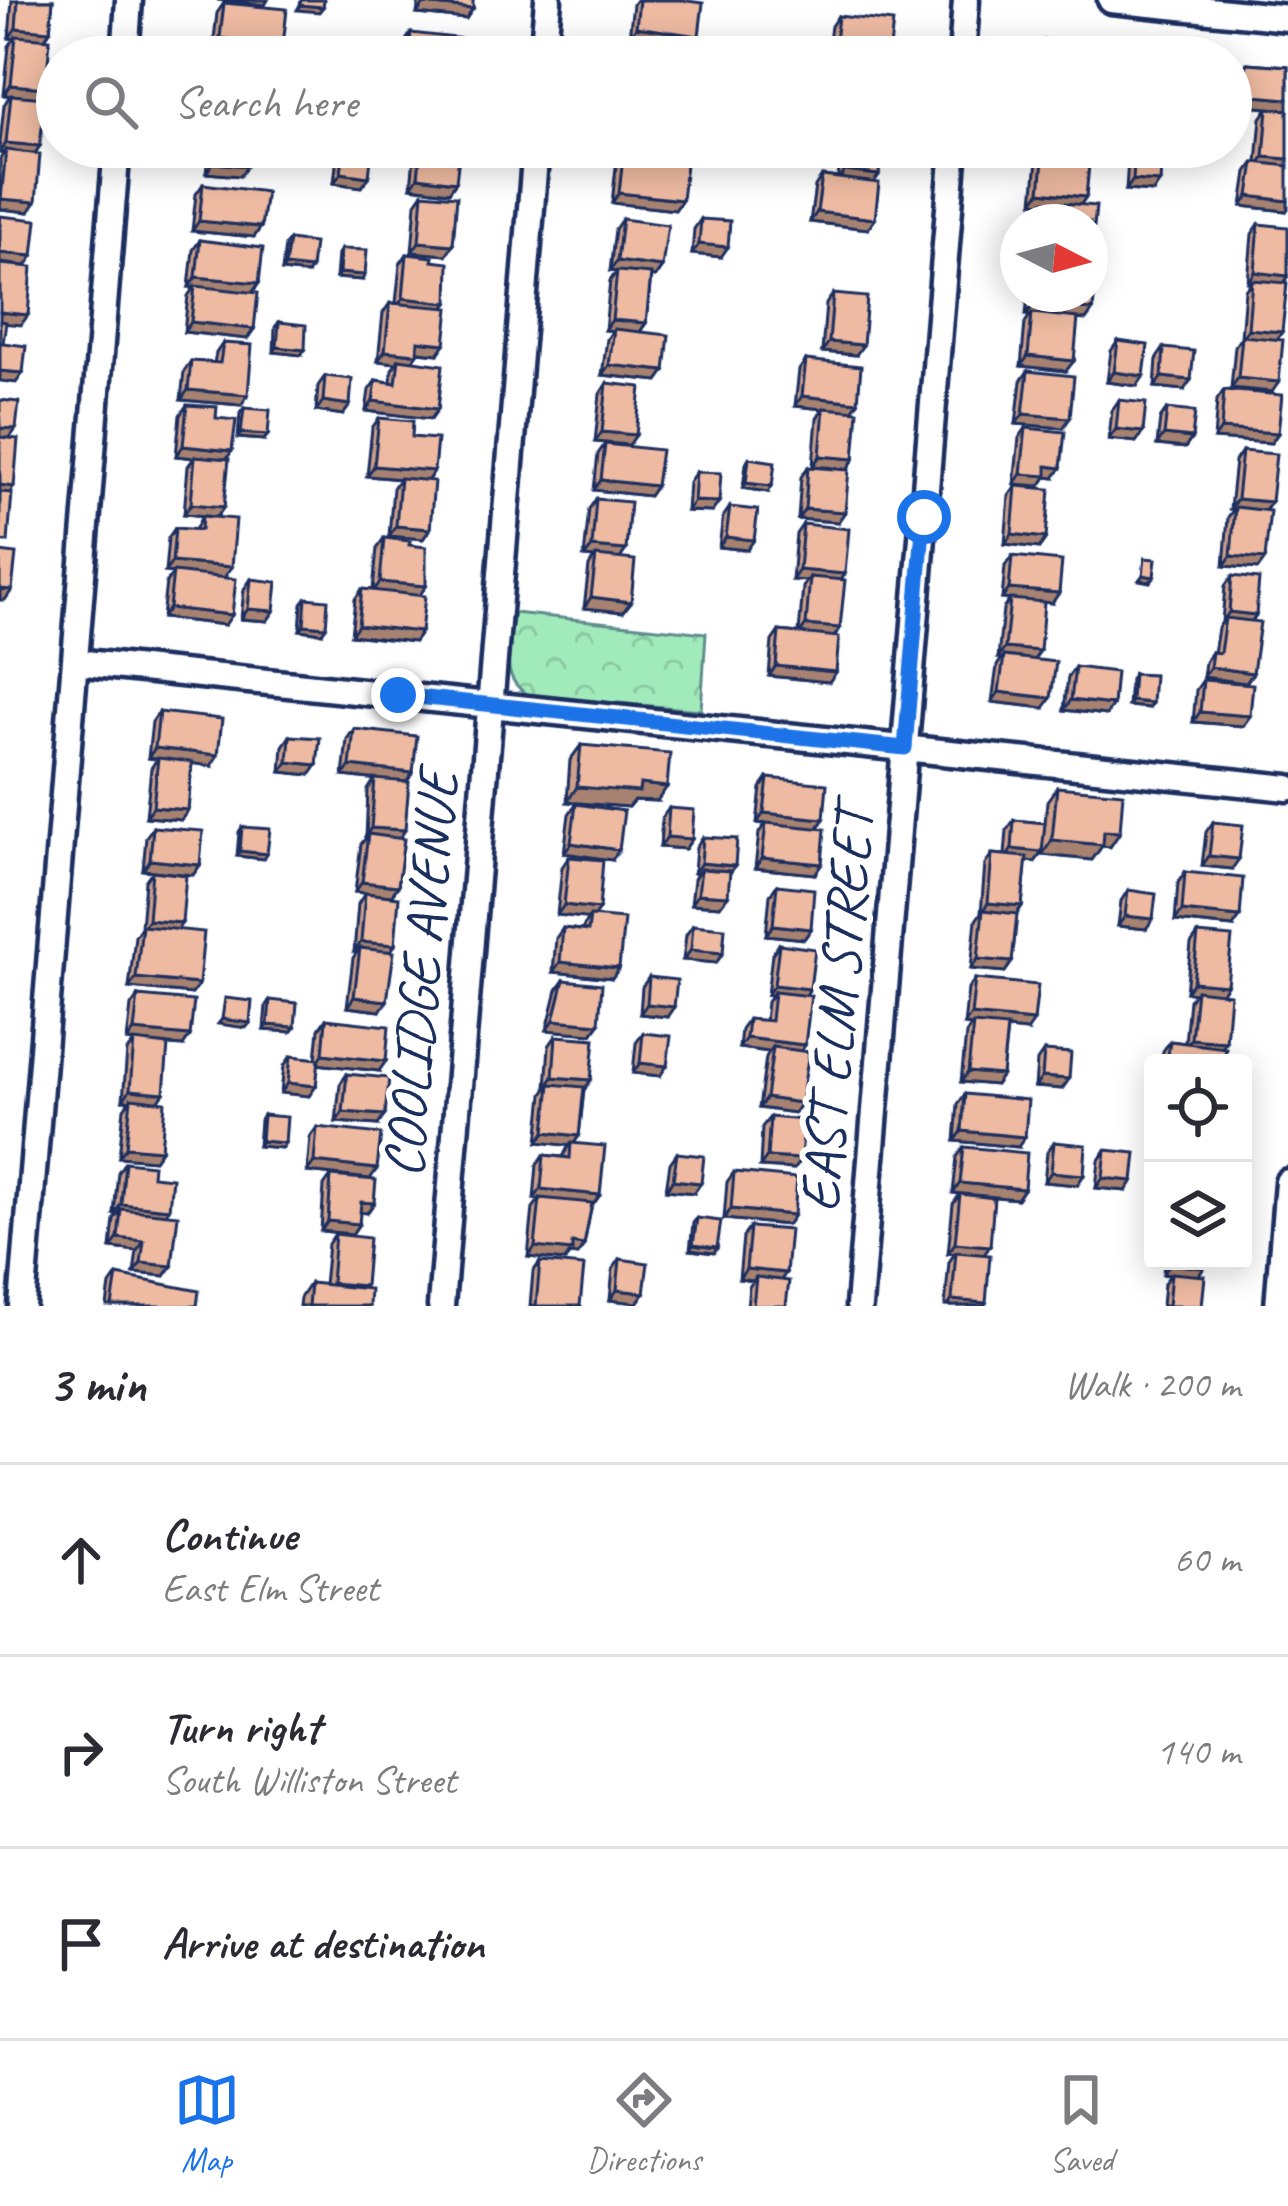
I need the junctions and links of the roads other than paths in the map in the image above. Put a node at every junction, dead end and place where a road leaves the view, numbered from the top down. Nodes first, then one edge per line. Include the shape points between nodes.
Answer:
1 (129, 0) edge
2 (548, 0) edge
3 (966, 0) edge
4 (1111, 0) edge
5 (1288, 18) edge
6 (126, 36) edge
7 (545, 36) edge
8 (963, 36) edge
9 (115, 168) edge
10 (534, 168) edge
11 (952, 168) edge
12 (75, 662) junction
13 (490, 705) junction
14 (905, 748) junction
15 (1288, 788) edge
16 (1288, 1182) edge
17 (22, 1306) edge
18 (440, 1306) edge
19 (859, 1306) edge
20 (1278, 1306) edge

1 - 6 street
2 - 7 street
3 - 8 street
4 - 5 street
9 - 12 street
10 - 13 street, COOLIDGE AVENUE
11 - 14 street, EAST ELM STREET
12 - 13 street
12 - 17 street
13 - 14 street
13 - 18 street, COOLIDGE AVENUE
14 - 15 street
14 - 19 street, EAST ELM STREET
16 - 20 street

